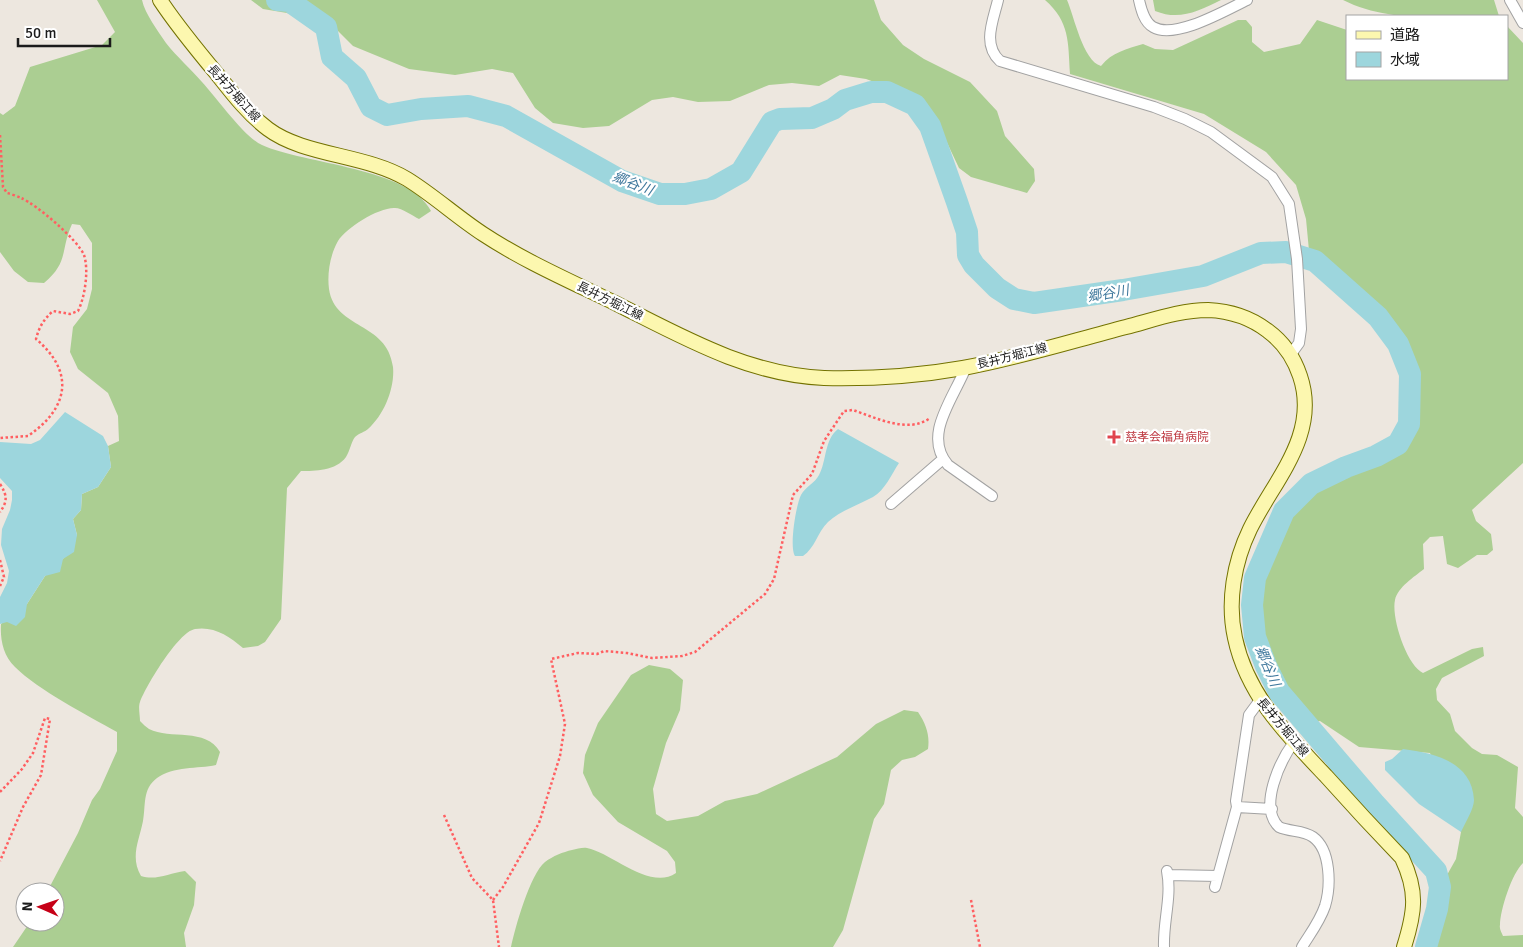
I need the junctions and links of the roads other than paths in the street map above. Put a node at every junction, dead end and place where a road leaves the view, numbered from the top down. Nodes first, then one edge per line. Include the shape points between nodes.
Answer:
1 (160, 0) edge
2 (998, 0) edge
3 (1139, 0) edge
4 (1247, 0) edge
5 (1510, 0) edge
6 (1523, 23) edge
7 (1291, 354) junction
8 (966, 367) junction
9 (943, 459) junction
10 (992, 496) dead end
11 (891, 504) dead end
12 (1260, 700) junction
13 (1294, 742) junction
14 (1237, 807) junction
15 (1272, 809) junction
16 (1218, 876) junction
17 (1216, 887) dead end
18 (1164, 947) edge
19 (1302, 947) edge
20 (1404, 947) edge

1 - 8 main road, 長井方堀江線 via 177,26 240,102 273,133 307,146 368,162 406,179 479,232 529,261 712,351 746,364 795,376 906,375
2 - 7 street via 990,48 1000,61 1154,107 1211,132 1262,168 1279,185 1288,204 1295,242 1301,329 1299,343
3 - 4 street via 1151,26 1169,32
5 - 6 street
7 - 8 main road, 長井方堀江線 via 1268,330 1242,315 1192,311
7 - 12 main road, 長井方堀江線 via 1305,392 1304,426 1289,463 1250,528 1238,561 1232,597 1233,633 1243,669
8 - 9 street via 938,428 938,444
9 - 10 street
9 - 11 street
12 - 13 main road, 長井方堀江線
12 - 14 street via 1249,715
13 - 15 street via 1275,776
13 - 20 main road, 長井方堀江線 via 1402,858 1414,898 1413,918
14 - 15 street
14 - 16 street
15 - 19 street via 1275,824 1279,827 1303,832 1318,841 1326,861 1328,891 1325,906
16 - 17 street
16 - 18 street via 1168,873

